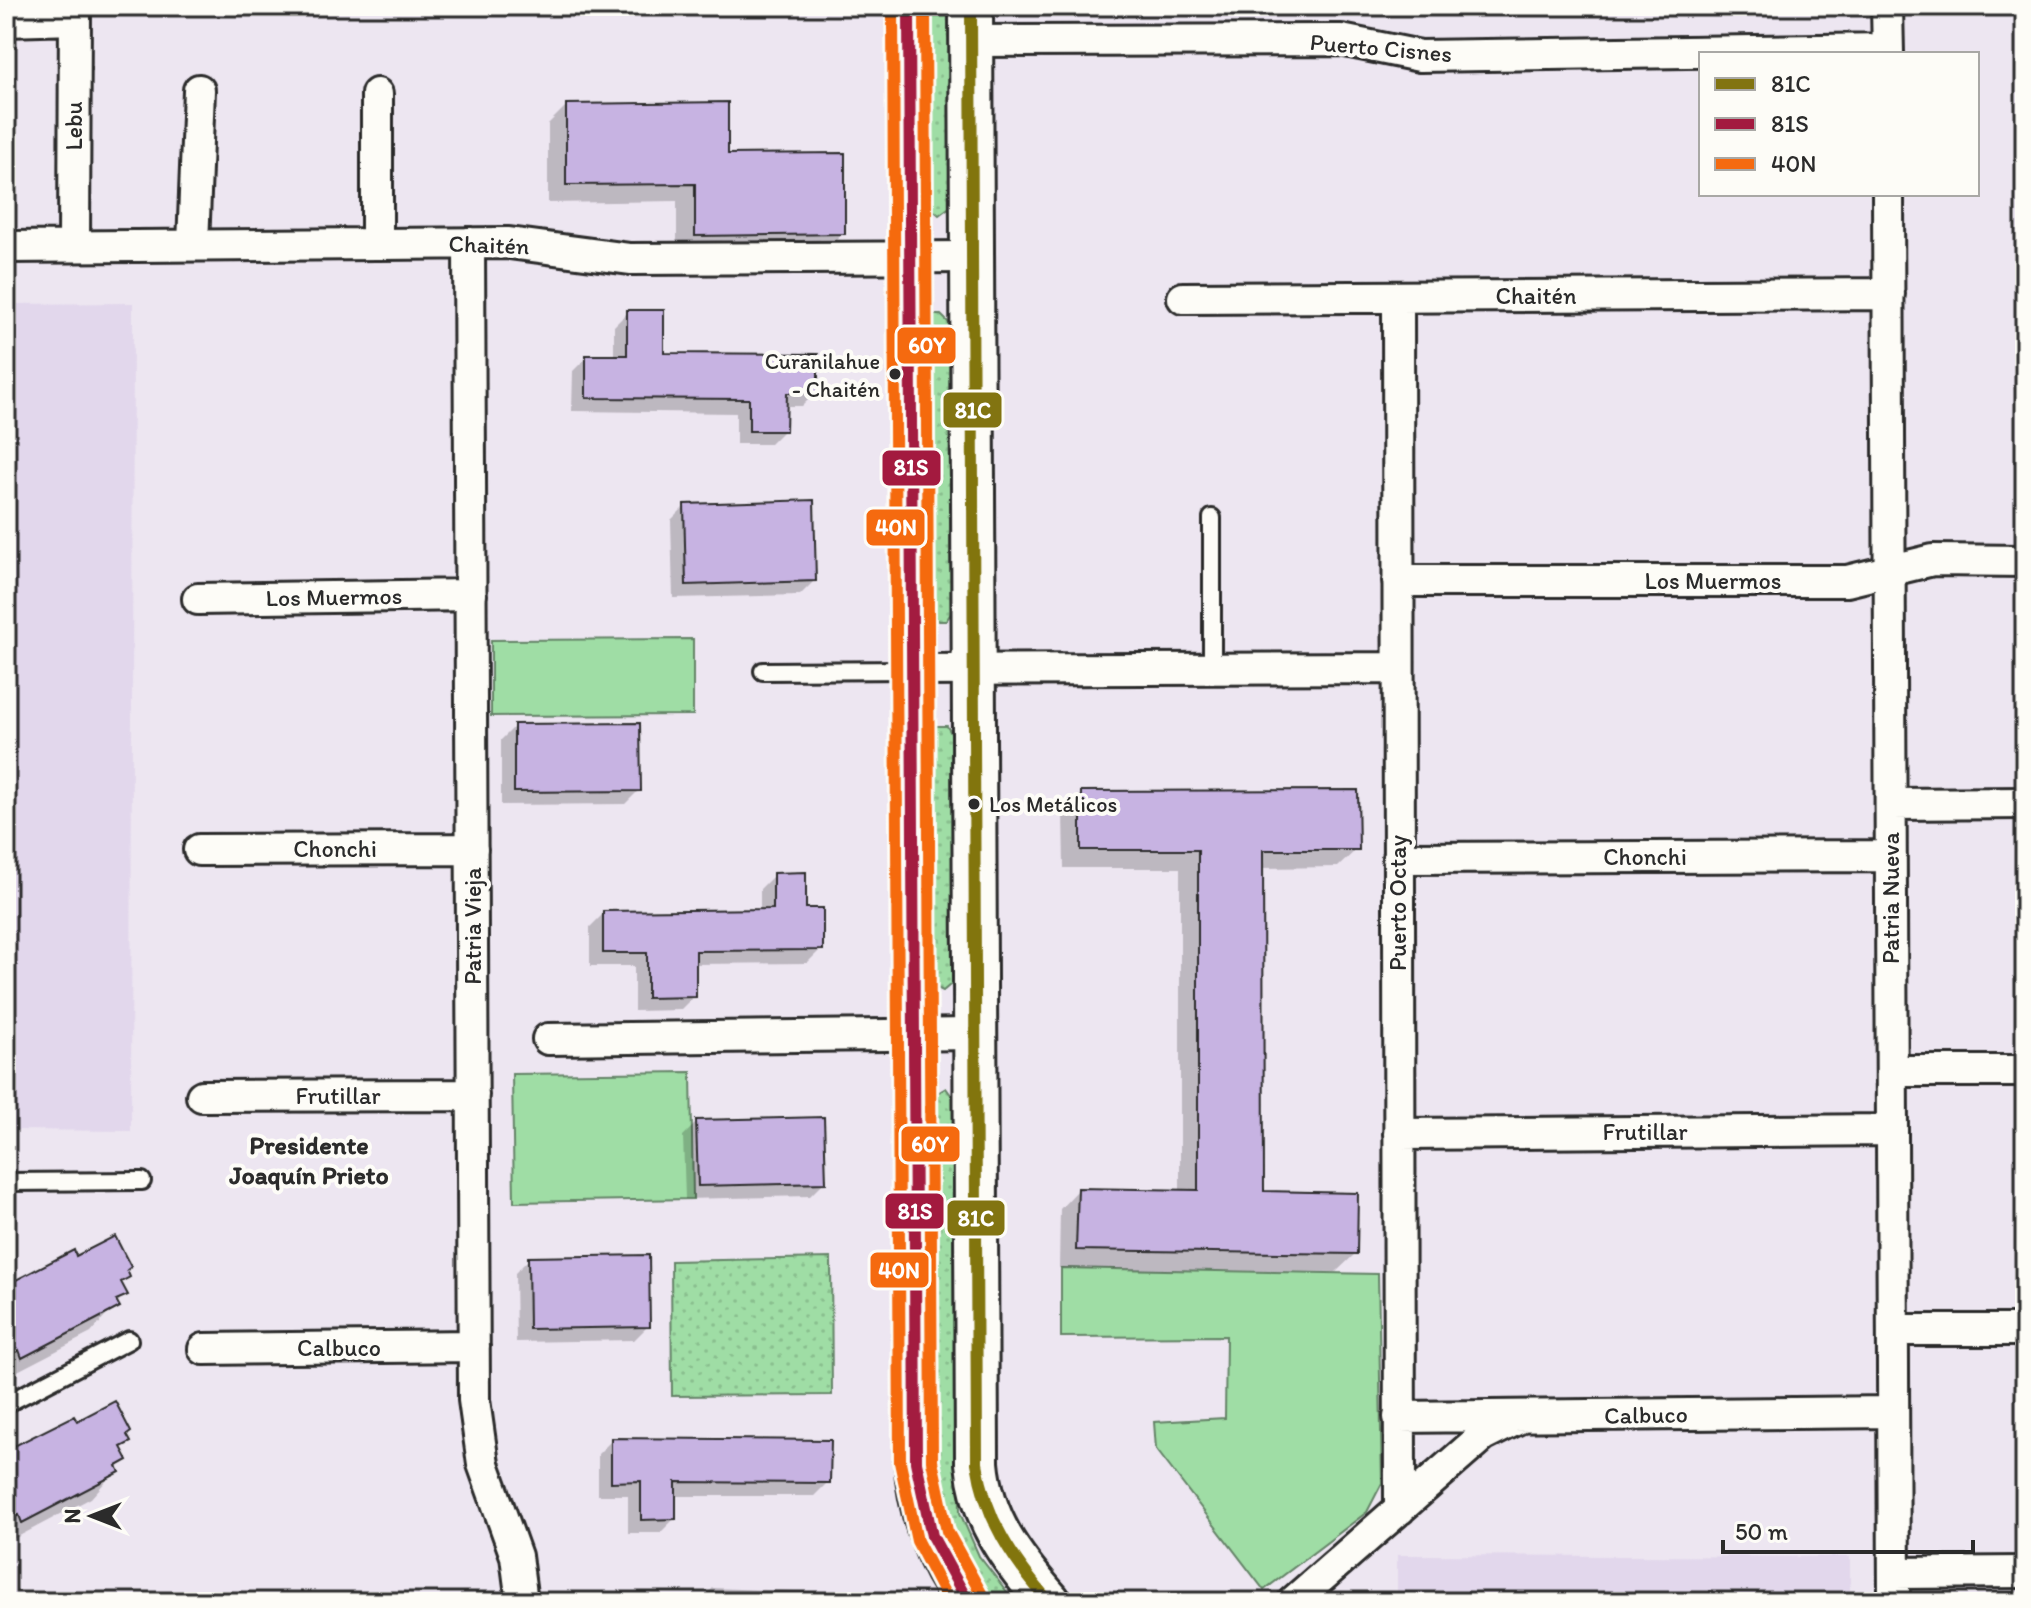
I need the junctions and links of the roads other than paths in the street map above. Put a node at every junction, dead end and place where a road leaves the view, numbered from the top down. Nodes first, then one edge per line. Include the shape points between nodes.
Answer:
1 (909, 6) edge
2 (1887, 6) edge
3 (75, 12) edge
4 (6, 21) edge
5 (971, 24) edge
6 (1888, 52) edge
7 (1699, 54) edge
8 (199, 90) dead end
9 (377, 94) dead end
10 (1888, 196) edge
11 (469, 243) junction
12 (377, 244) junction
13 (193, 245) junction
14 (74, 246) junction
15 (6, 247) edge
16 (910, 257) junction
17 (972, 257) junction
18 (1889, 294) junction
19 (1398, 297) junction
20 (1183, 298) dead end
21 (1212, 518) dead end
22 (2025, 561) edge
23 (1890, 570) junction
24 (1398, 581) junction
25 (471, 595) junction
26 (198, 599) dead end
27 (1398, 668) junction
28 (1212, 669) junction
29 (912, 670) junction
30 (974, 670) junction
31 (763, 671) dead end
32 (2025, 803) edge
33 (1891, 804) junction
34 (472, 849) junction
35 (199, 850) dead end
36 (1891, 856) junction
37 (1398, 858) junction
38 (975, 1034) junction
39 (914, 1035) junction
40 (548, 1039) dead end
41 (1892, 1071) junction
42 (2025, 1071) edge
43 (473, 1095) junction
44 (202, 1096) dead end
45 (1892, 1130) junction
46 (1399, 1134) junction
47 (142, 1181) dead end
48 (6, 1182) edge
49 (1893, 1330) junction
50 (2025, 1330) edge
51 (129, 1340) dead end
52 (474, 1346) junction
53 (204, 1349) dead end
54 (6, 1404) edge
55 (1893, 1412) junction
56 (1535, 1416) junction
57 (1399, 1417) junction
58 (1400, 1509) junction
59 (2025, 1572) edge
60 (1894, 1587) edge
61 (522, 1602) edge
62 (968, 1602) edge
63 (1049, 1602) edge
64 (1293, 1602) edge

1 - 16 main road
2 - 6 street
3 - 4 street
3 - 14 street, Lebu
5 - 7 street, Puerto Cisnes via 1357,41 1420,56
5 - 17 main road
8 - 13 street
9 - 12 street
10 - 18 street, Patria Nueva
11 - 12 street, Chaitén
11 - 16 street, Chaitén via 532,245 630,259
11 - 25 street, Patria Vieja
12 - 13 street, Chaitén
13 - 14 street, Chaitén
14 - 15 street, Chaitén
16 - 17 street, Chaitén
16 - 29 main road
17 - 30 main road
18 - 19 street, Chaitén
18 - 23 street, Patria Nueva
19 - 20 street, Chaitén
19 - 24 street, Puerto Octay
21 - 28 lane
22 - 23 street, Los Muermos via 1933,560
23 - 24 street, Los Muermos via 1847,581
23 - 33 street, Patria Nueva
24 - 27 street, Puerto Octay
25 - 26 street, Los Muermos
25 - 34 street, Patria Vieja
27 - 28 street
27 - 37 street, Puerto Octay
28 - 30 street
29 - 30 street
29 - 31 lane
29 - 39 main road
30 - 38 main road
32 - 33 street
33 - 36 street, Patria Nueva
34 - 35 street, Chonchi
34 - 43 street, Patria Vieja
36 - 37 street, Chonchi
36 - 41 street, Patria Nueva
37 - 46 street, Puerto Octay
38 - 39 street
38 - 63 main road via 979,1484 998,1539
39 - 40 street
39 - 62 main road via 919,1488 931,1539
41 - 42 street
41 - 45 street, Patria Nueva
43 - 44 street, Frutillar
43 - 52 street, Patria Vieja
45 - 46 street, Frutillar
45 - 49 street, Patria Nueva
46 - 57 street, Puerto Octay
47 - 48 lane
49 - 50 street
49 - 55 street, Patria Nueva
51 - 54 lane
52 - 53 street, Calbuco
52 - 61 street, Patria Vieja via 474,1400 483,1464 513,1547
55 - 56 street, Calbuco
55 - 60 street, Patria Nueva
56 - 57 street, Calbuco
56 - 58 street via 1493,1429
57 - 58 street, Puerto Octay
58 - 64 street
59 - 60 street

